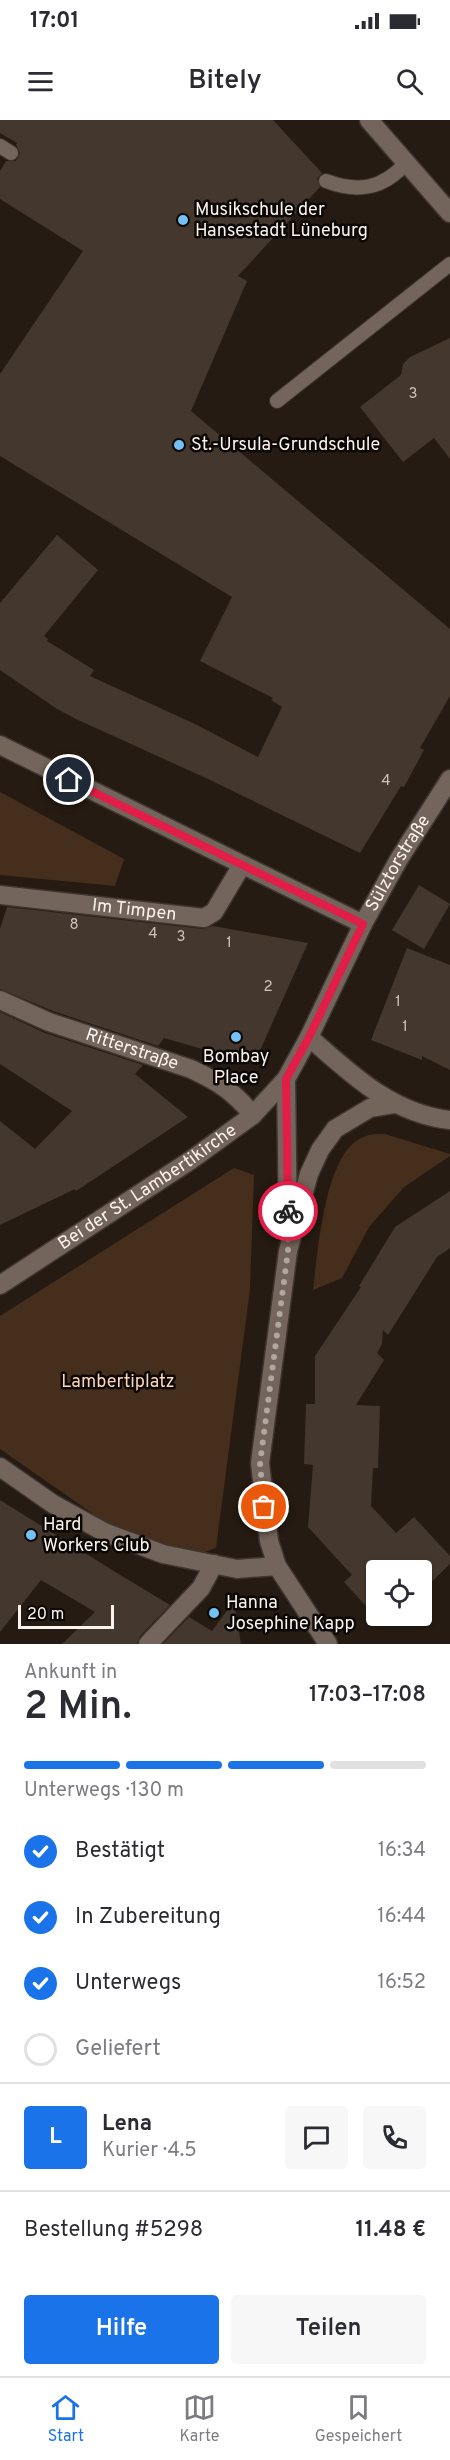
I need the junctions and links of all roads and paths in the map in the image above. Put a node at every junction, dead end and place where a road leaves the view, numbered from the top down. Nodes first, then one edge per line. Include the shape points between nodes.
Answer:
1 (369, 120) edge
2 (406, 163) junction
3 (326, 181) dead end
4 (450, 213) edge
5 (450, 264) edge
6 (277, 401) dead end
7 (0, 745) edge
8 (450, 779) edge
9 (242, 865) junction
10 (0, 895) edge
11 (363, 924) junction
12 (0, 1000) edge
13 (309, 1037) junction
14 (286, 1079) junction
15 (394, 1104) junction
16 (252, 1115) junction
17 (450, 1120) edge
18 (288, 1251) junction
19 (0, 1285) edge
20 (0, 1467) edge
21 (214, 1564) junction
22 (277, 1566) junction
23 (148, 1644) edge
24 (328, 1644) edge

1 - 2 street
2 - 3 lane via 380,185 339,186
2 - 4 street
5 - 6 lane
7 - 9 street
8 - 11 street, Sülztorstraße
9 - 10 street, Im Timpen via 214,912 204,918
9 - 11 street
11 - 13 street, Sülztorstraße
12 - 16 street, Ritterstraße via 50,1022 211,1078 236,1095
13 - 14 street, Sülztorstraße
13 - 15 street via 358,1080
14 - 16 street, Bei der St. Lambertikirche
14 - 18 street
15 - 17 street
15 - 18 street via 370,1108 335,1129 309,1174
16 - 19 street, Bei der St. Lambertikirche via 191,1160
18 - 22 street via 260,1463 269,1541
20 - 21 street via 53,1504 104,1532 164,1554
21 - 22 street via 237,1569
21 - 23 street via 201,1588
22 - 24 street

